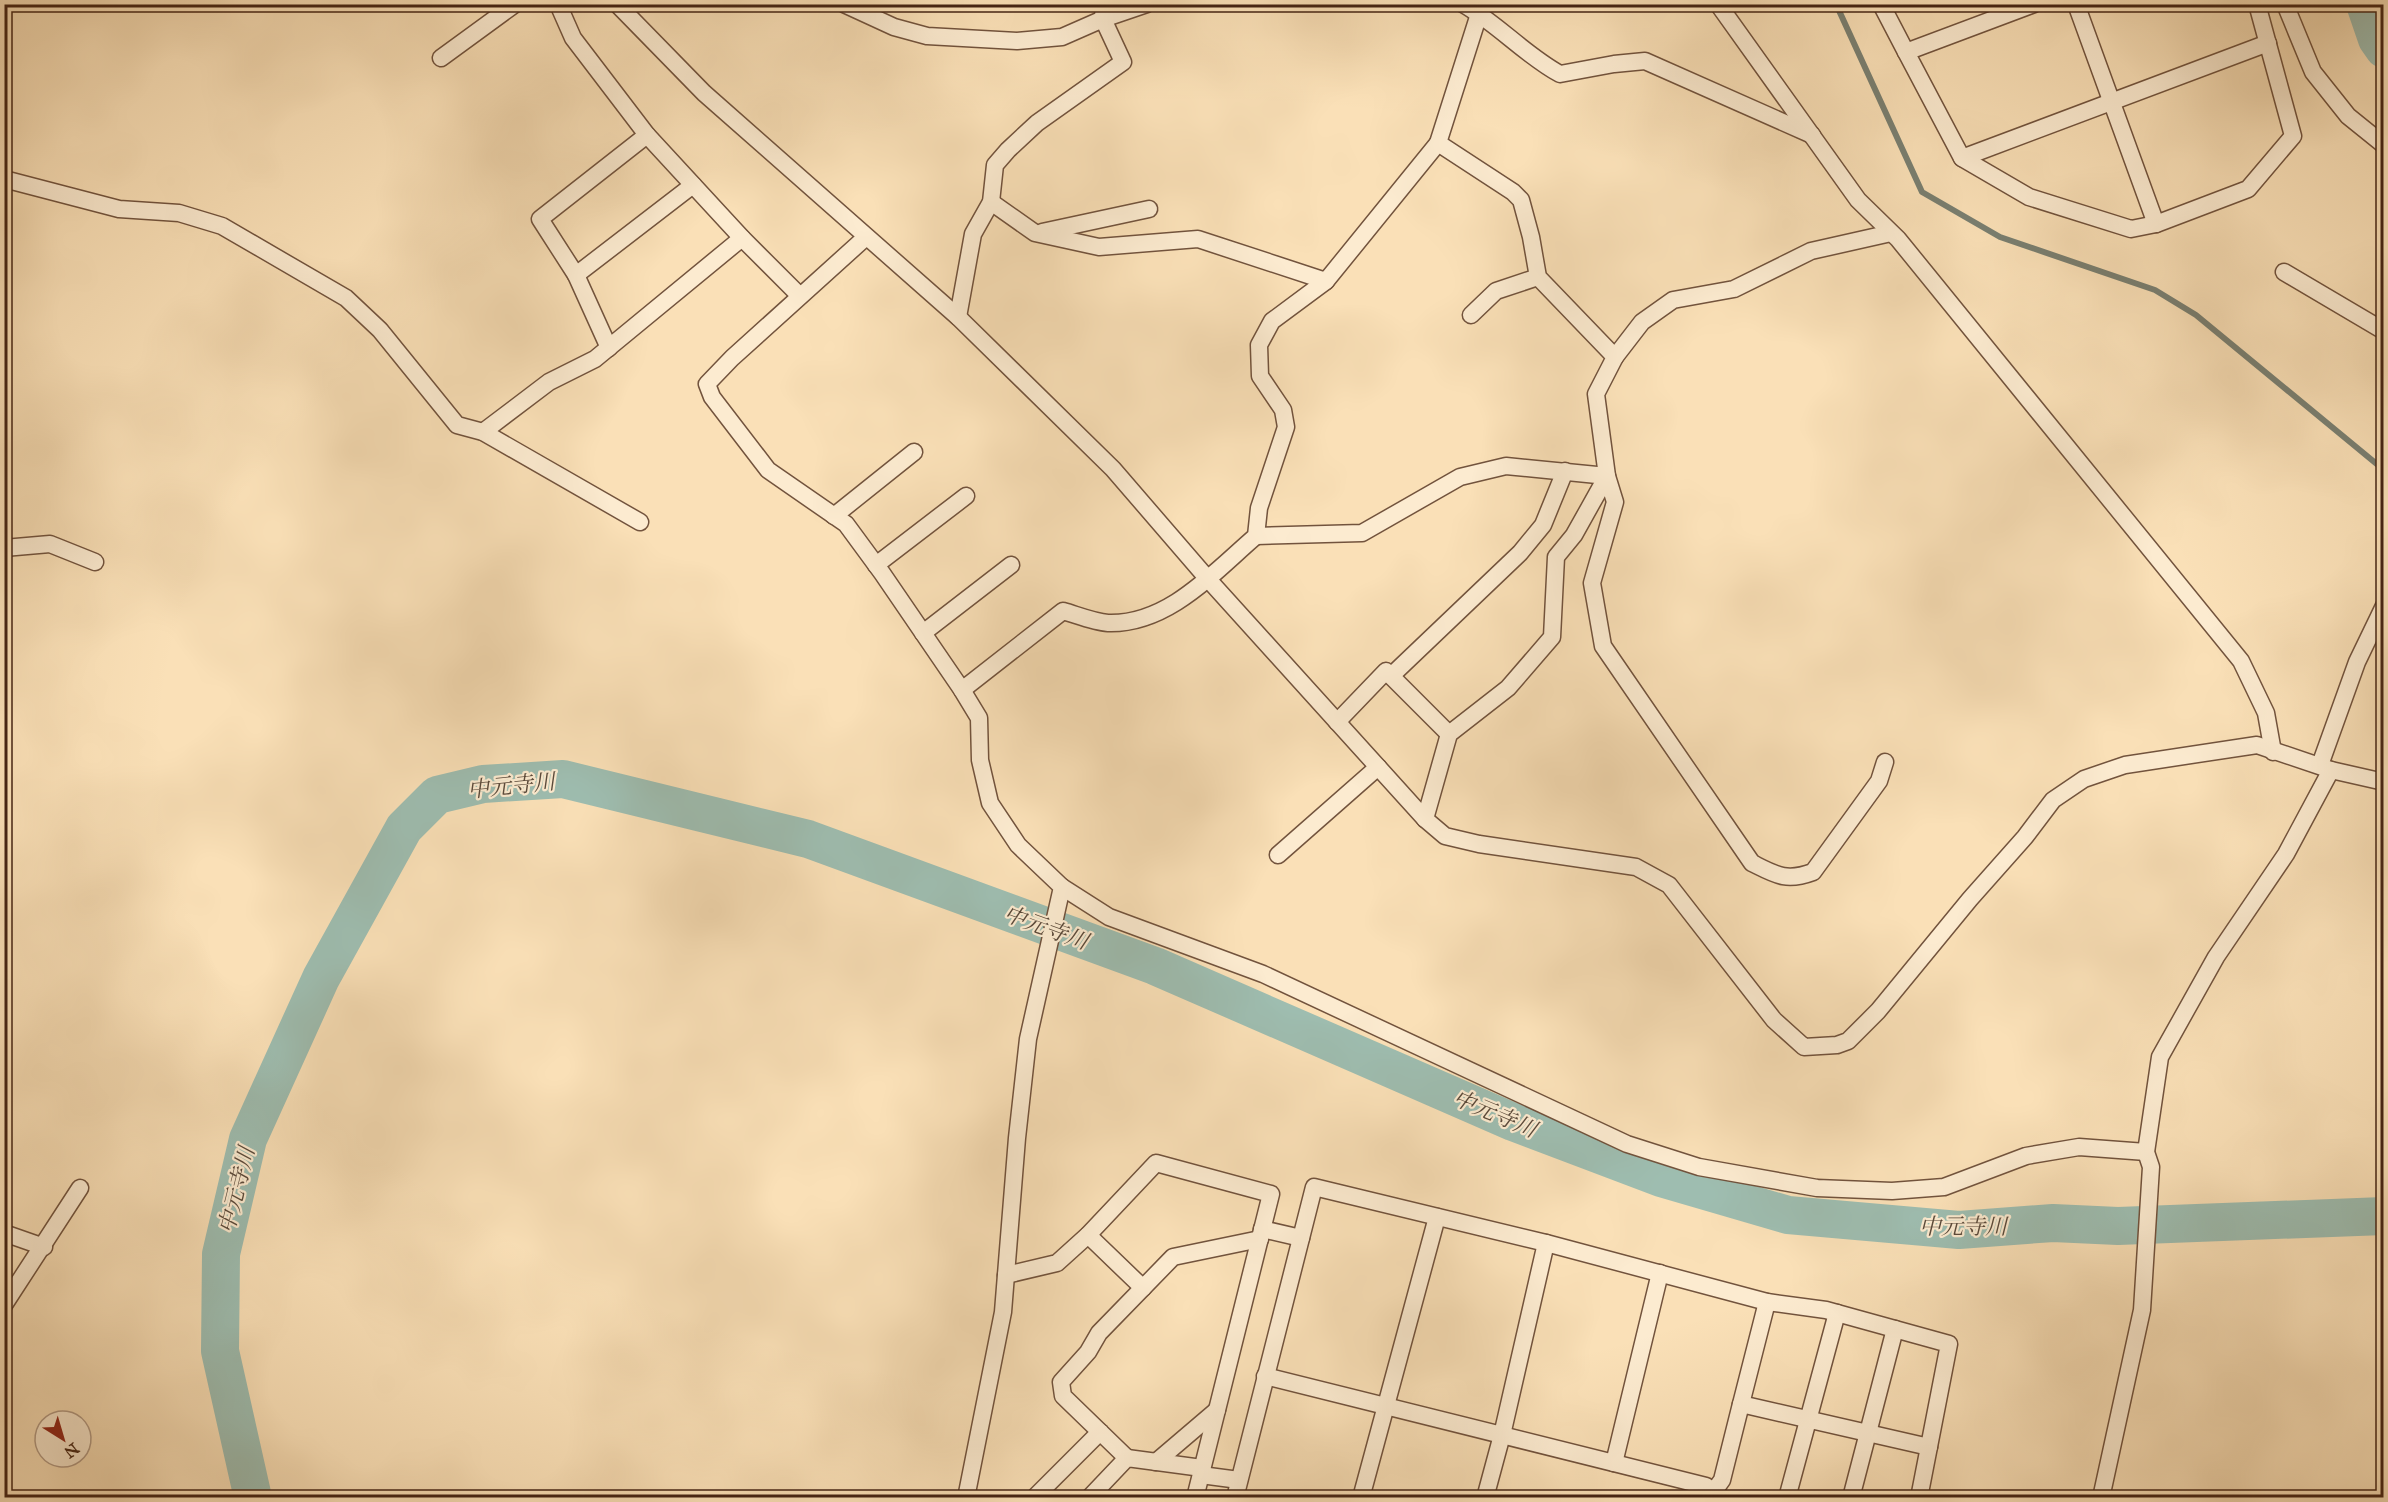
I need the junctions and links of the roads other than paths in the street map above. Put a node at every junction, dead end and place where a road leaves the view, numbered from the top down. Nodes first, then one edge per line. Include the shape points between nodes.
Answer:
1 (515, 4) edge
2 (558, 4) edge
3 (617, 4) edge
4 (844, 4) edge
5 (1147, 4) edge
6 (1462, 4) edge
7 (1718, 4) edge
8 (1881, 4) edge
9 (2034, 4) edge
10 (2076, 4) edge
11 (2257, 4) edge
12 (2285, 4) edge
13 (1103, 12) edge
14 (1479, 14) junction
15 (2268, 43) junction
16 (1906, 52) junction
17 (441, 58) dead end
18 (2113, 103) junction
19 (647, 135) junction
20 (1812, 135) junction
21 (1438, 143) junction
22 (2384, 145) edge
23 (1962, 158) junction
24 (4, 179) edge
25 (693, 185) junction
26 (991, 202) junction
27 (1149, 209) dead end
28 (2156, 224) junction
29 (1035, 233) junction
30 (1891, 233) junction
31 (867, 237) junction
32 (742, 238) junction
33 (2284, 272) dead end
34 (576, 275) junction
35 (1538, 277) junction
36 (1326, 281) junction
37 (800, 296) junction
38 (1471, 315) dead end
39 (958, 317) junction
40 (2384, 331) edge
41 (609, 348) junction
42 (1615, 357) junction
43 (483, 432) junction
44 (914, 452) dead end
45 (1565, 471) junction
46 (1607, 476) junction
47 (966, 496) dead end
48 (834, 516) junction
49 (640, 522) dead end
50 (1256, 536) junction
51 (4, 548) edge
52 (96, 562) dead end
53 (876, 565) junction
54 (1011, 565) dead end
55 (1207, 578) junction
56 (2384, 606) edge
57 (923, 633) junction
58 (1391, 676) junction
59 (962, 690) junction
60 (1337, 722) junction
61 (1449, 734) junction
62 (2273, 752) junction
63 (1885, 762) dead end
64 (1377, 767) junction
65 (2326, 768) junction
66 (2384, 782) edge
67 (1425, 819) junction
68 (1278, 855) dead end
69 (1062, 887) junction
70 (2148, 1160) junction
71 (80, 1188) dead end
72 (1437, 1216) junction
73 (4, 1233) edge
74 (1261, 1234) junction
75 (1088, 1235) junction
76 (1301, 1238) junction
77 (1546, 1243) junction
78 (44, 1247) junction
79 (1660, 1273) junction
80 (1006, 1275) junction
81 (1143, 1288) junction
82 (1767, 1302) junction
83 (4, 1305) edge
84 (1837, 1313) junction
85 (1894, 1329) junction
86 (1265, 1376) junction
87 (1742, 1404) junction
88 (1386, 1406) junction
89 (1217, 1410) junction
90 (1808, 1419) junction
91 (1100, 1432) junction
92 (1868, 1433) junction
93 (1502, 1435) junction
94 (1929, 1447) junction
95 (1127, 1458) junction
96 (1156, 1462) junction
97 (1614, 1463) junction
98 (1201, 1471) junction
99 (1239, 1480) junction
100 (966, 1497) edge
101 (1034, 1497) edge
102 (1089, 1497) edge
103 (1195, 1497) edge
104 (1235, 1497) edge
105 (1361, 1497) edge
106 (1485, 1497) edge
107 (1709, 1497) edge
108 (1787, 1497) edge
109 (1851, 1497) edge
110 (1919, 1497) edge
111 (2101, 1497) edge

1 - 17 street
2 - 19 street via 573,38
3 - 31 street via 704,93
4 - 13 street via 894,27 927,36 1017,41 1062,37
5 - 13 street
6 - 14 street
7 - 20 street
8 - 16 street
9 - 16 street
10 - 18 street
11 - 15 street
12 - 22 street via 2313,72 2348,116
13 - 26 street via 1123,62 1037,123 1008,150 995,165
14 - 20 street via 1540,63 1560,74 1646,61
14 - 21 street
15 - 18 street
15 - 28 street via 2293,136 2248,189
16 - 23 street
18 - 23 street
18 - 28 street
19 - 25 street
19 - 34 street via 540,219
20 - 30 street via 1858,200
21 - 35 street via 1521,200
21 - 36 street
23 - 28 street via 2029,197 2131,229
24 - 43 street via 119,209 179,213 222,225 346,298 381,330 458,425
25 - 32 street
25 - 34 street
26 - 29 street
26 - 39 street via 974,234
27 - 29 street
29 - 36 street via 1099,247 1198,239
30 - 42 street via 1811,251 1734,289 1673,300 1642,322
30 - 62 street via 2241,661 2266,713
31 - 37 street
31 - 39 street
32 - 37 street
32 - 41 street
33 - 40 street
34 - 41 street
35 - 38 street via 1496,291
35 - 42 street
36 - 50 street via 1272,321 1260,345 1260,376 1282,410 1286,427 1259,508
37 - 48 street via 708,384 712,397 768,470
39 - 55 street via 1113,469
41 - 43 street via 549,382
42 - 46 street via 1596,394
43 - 49 street
44 - 48 street
45 - 46 street
45 - 50 street via 1506,466 1460,477 1362,533
45 - 58 street via 1543,525 1520,553
46 - 61 street via 1574,535 1556,557 1552,637 1508,688
46 - 63 street via 1615,502 1592,583 1603,646 1752,863 1780,877 1797,878 1813,872 1879,781
47 - 53 street
48 - 53 street via 846,524
50 - 55 street
51 - 52 street via 50,544
53 - 57 street
54 - 57 street
55 - 59 street via 1170,607 1134,621 1107,623 1063,612
55 - 60 street
56 - 65 street via 2358,662
57 - 59 street
58 - 60 street via 1386,671
58 - 61 street
59 - 69 street via 979,718 980,760 990,803 1018,845
60 - 64 street
61 - 67 street
62 - 65 street
62 - 67 street via 2257,745 2125,765 2084,779 2053,800 1878,1011 1848,1041 1837,1046 1804,1047 1774,1020 1669,885 1636,867 1444,836
64 - 67 street
64 - 68 street
65 - 66 street
65 - 70 street via 2286,854 2216,957 2160,1057
69 - 70 street via 1109,917 1263,974 1627,1144 1699,1167 1817,1188 1892,1191 1944,1187 2026,1156 2079,1147
69 - 80 street via 1028,1039
70 - 111 street via 2142,1311
71 - 78 street
72 - 76 street via 1314,1187
72 - 77 street
72 - 88 street
73 - 78 street
74 - 75 street via 1271,1194 1156,1163
74 - 76 street
74 - 81 street via 1173,1257
74 - 89 street
75 - 80 street via 1057,1263
75 - 81 street
76 - 86 street
77 - 79 street
77 - 93 street
78 - 83 street
79 - 82 street
79 - 97 street
80 - 100 street via 1003,1312
81 - 91 street via 1061,1382 1063,1396
82 - 84 street
82 - 87 street
84 - 85 street
84 - 90 street
85 - 92 street
85 - 94 street via 1949,1344
86 - 88 street
86 - 99 street
87 - 90 street
87 - 107 street via 1722,1480
88 - 93 street
88 - 105 street
89 - 96 street
89 - 98 street
90 - 92 street
90 - 108 street
91 - 95 street
91 - 101 street
92 - 94 street
92 - 109 street
93 - 97 street
93 - 106 street
94 - 110 street
95 - 96 street
95 - 102 street
96 - 98 street
97 - 107 street via 1706,1486
98 - 99 street
98 - 103 street
99 - 104 street

